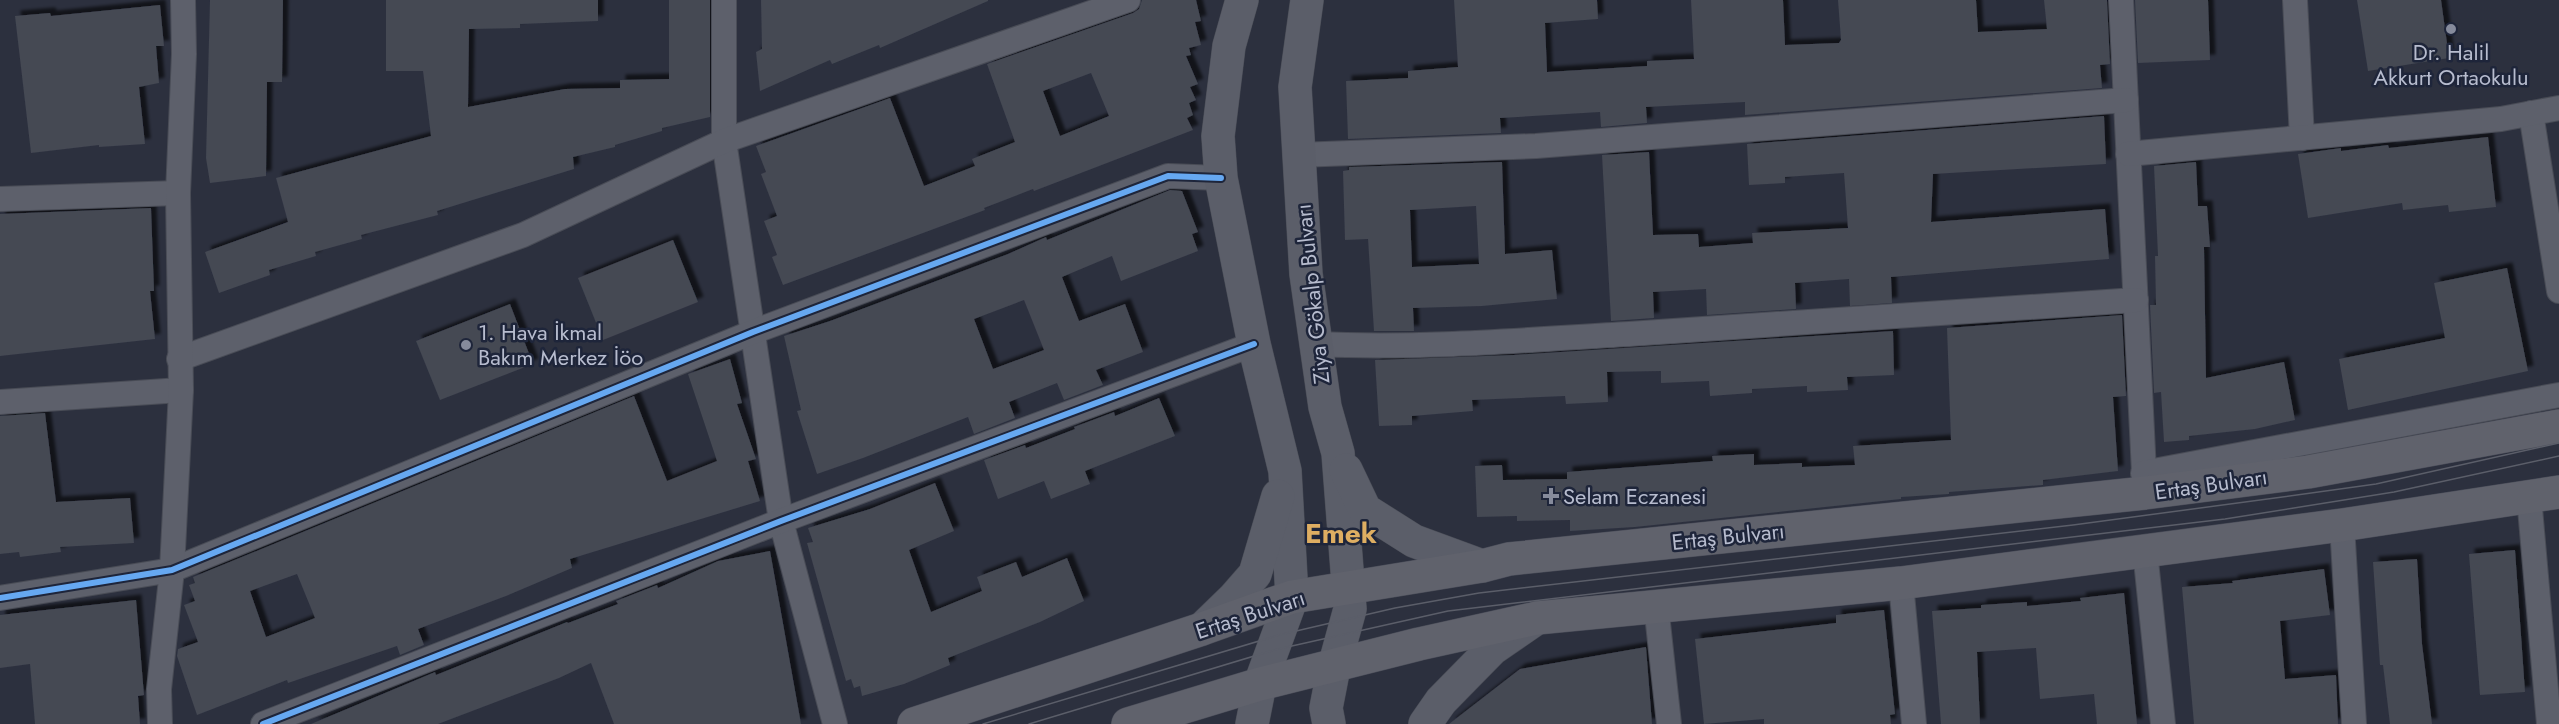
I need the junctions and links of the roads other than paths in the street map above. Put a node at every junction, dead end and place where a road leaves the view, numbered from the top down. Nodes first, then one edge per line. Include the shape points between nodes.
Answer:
1 (183, 0) edge
2 (724, 0) edge
3 (1128, 0) edge
4 (1242, 0) edge
5 (1307, 0) edge
6 (2121, 0) edge
7 (2295, 0) edge
8 (2126, 100) junction
9 (2559, 108) edge
10 (2531, 113) junction
11 (2302, 138) junction
12 (724, 141) junction
13 (2128, 154) junction
14 (1298, 155) junction
15 (1221, 177) junction
16 (178, 193) junction
17 (0, 200) edge
18 (2559, 291) edge
19 (2136, 300) junction
20 (753, 332) junction
21 (1254, 344) junction
22 (1316, 344) junction
23 (180, 359) junction
24 (181, 390) junction
25 (2559, 395) edge
26 (0, 402) edge
27 (2559, 426) edge
28 (1338, 453) junction
29 (1285, 471) junction
30 (2144, 483) junction
31 (2544, 495) edge
32 (781, 521) junction
33 (2342, 525) junction
34 (2145, 551) junction
35 (1482, 566) junction
36 (172, 570) junction
37 (1902, 583) junction
38 (1348, 587) junction
39 (1292, 597) junction
40 (0, 598) edge
41 (1656, 605) junction
42 (1537, 618) junction
43 (1202, 629) junction
44 (1334, 667) junction
45 (1260, 684) junction
46 (160, 724) edge
47 (263, 724) edge
48 (835, 724) edge
49 (915, 724) edge
50 (1128, 724) edge
51 (1252, 724) edge
52 (1329, 724) edge
53 (1425, 724) edge
54 (1669, 724) edge
55 (1914, 724) edge
56 (2163, 724) edge
57 (2354, 724) edge
58 (2549, 724) edge

1 - 16 street
2 - 12 street
3 - 12 street
4 - 15 main road via 1229,46 1218,136
5 - 14 main road, Ziya Gökalp Bulvarı via 1295,87
6 - 8 street
7 - 11 street
8 - 13 street
8 - 14 street via 1536,146
9 - 10 street
10 - 11 street
10 - 18 street
11 - 13 street
12 - 20 street
12 - 23 street via 523,235
13 - 19 street
14 - 22 main road, Ziya Gökalp Bulvarı via 1306,274
15 - 20 street via 1168,176
15 - 21 main road
16 - 17 street
16 - 23 street
19 - 22 street via 1488,342
19 - 30 street
20 - 32 street
20 - 36 street
21 - 29 main road
21 - 32 street
22 - 28 main road, Ziya Gökalp Bulvarı via 1325,408
23 - 24 street
24 - 26 street
24 - 36 street
25 - 30 street
27 - 30 main road, Ertaş Bulvarı via 2308,472
28 - 35 main road via 1365,510 1414,541
28 - 38 main road, Ziya Gökalp Bulvarı
29 - 39 main road
29 - 43 main road via 1255,574
30 - 35 main road, Ertaş Bulvarı via 1509,559
31 - 33 main road
31 - 58 street
32 - 47 street
32 - 48 street
33 - 34 main road
33 - 57 street
34 - 37 main road
34 - 56 street
35 - 38 main road, Ertaş Bulvarı
36 - 40 street
36 - 46 street via 159,689
37 - 41 main road
37 - 55 street
38 - 39 main road, Ertaş Bulvarı
38 - 44 main road, Ziya Gökalp Bulvarı via 1350,609
39 - 43 main road, Ertaş Bulvarı
39 - 45 main road
41 - 42 main road
41 - 54 street
42 - 44 main road
42 - 53 main road via 1492,649
43 - 49 main road, Ertaş Bulvarı
44 - 45 main road
44 - 52 main road, Ziya Gökalp Bulvarı via 1326,708
45 - 50 main road
45 - 51 main road

